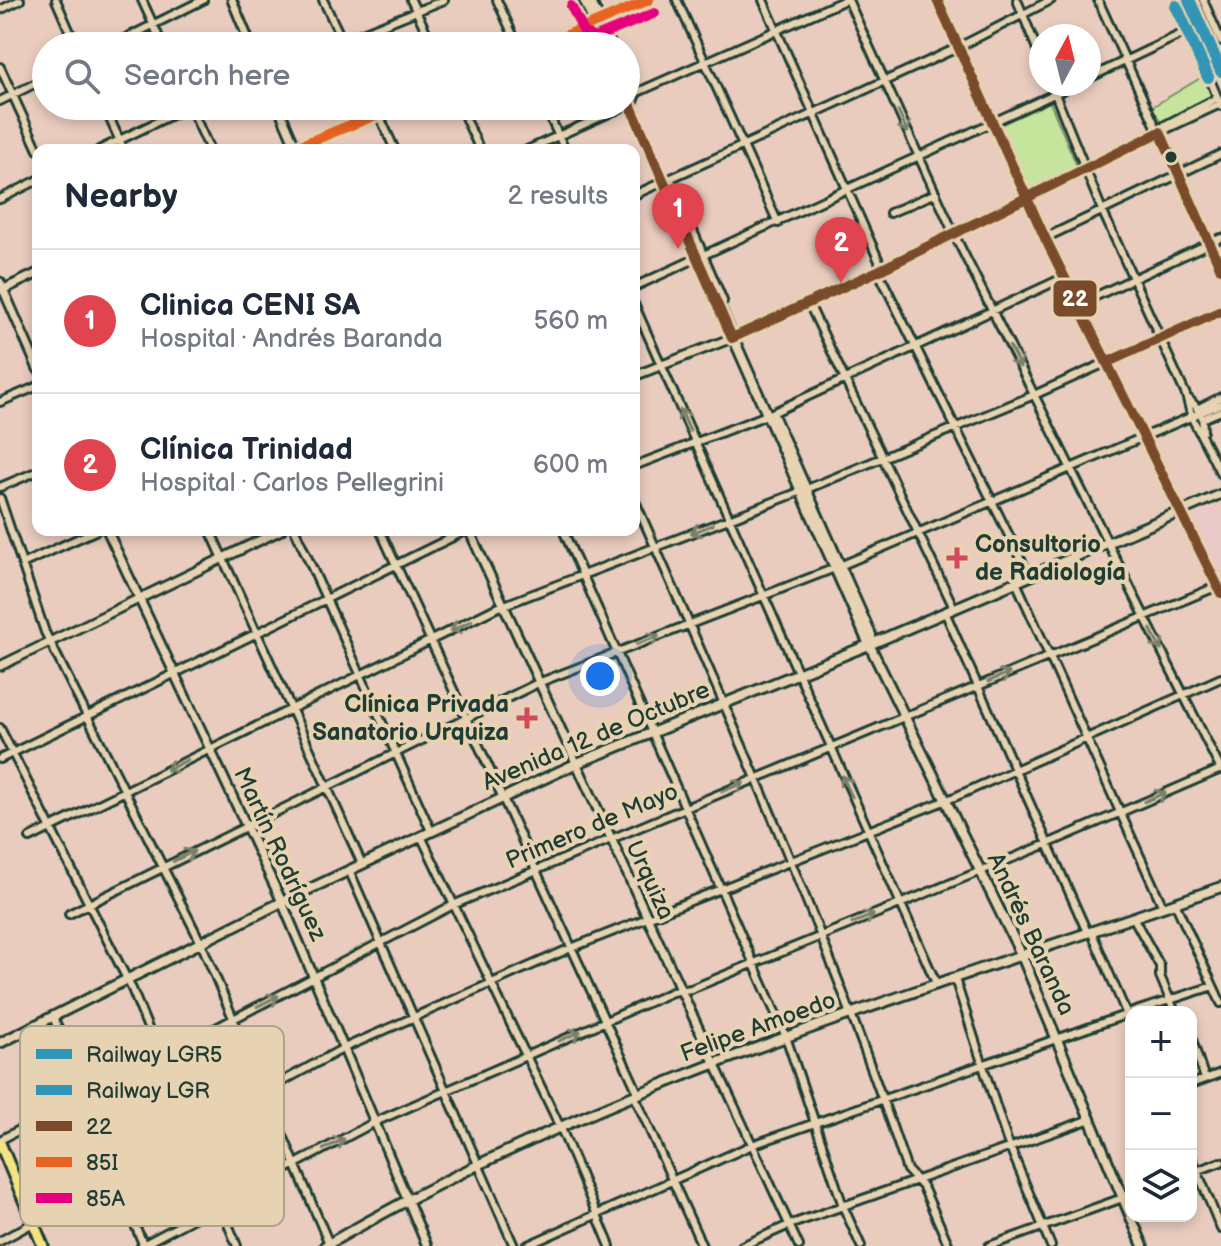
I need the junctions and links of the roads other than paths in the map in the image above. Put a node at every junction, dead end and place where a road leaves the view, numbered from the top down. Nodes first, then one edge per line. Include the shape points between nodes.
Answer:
1 (20, 0) edge
2 (56, 0) edge
3 (142, 0) edge
4 (203, 0) edge
5 (232, 0) edge
6 (323, 0) edge
7 (411, 0) edge
8 (444, 0) edge
9 (497, 0) edge
10 (584, 0) edge
11 (590, 0) edge
12 (649, 0) edge
13 (677, 0) edge
14 (763, 0) edge
15 (846, 0) edge
16 (937, 0) edge
17 (1017, 0) edge
18 (1051, 0) edge
19 (1098, 0) edge
20 (1177, 0) edge
21 (1203, 0) edge
22 (0, 10) edge
23 (416, 12) junction
24 (1023, 14) junction
25 (1221, 15) edge
26 (1211, 19) junction
27 (597, 23) junction
28 (153, 24) junction
29 (1029, 29) edge
30 (1190, 30) junction
31 (776, 31) junction
32 (70, 32) edge
33 (137, 32) edge
34 (157, 32) edge
35 (245, 32) edge
36 (338, 32) edge
37 (371, 32) edge
38 (426, 32) edge
39 (512, 32) edge
40 (575, 32) edge
41 (600, 32) edge
42 (602, 32) edge
43 (1221, 41) edge
44 (957, 48) junction
45 (1126, 61) junction
46 (706, 62) junction
47 (0, 67) edge
48 (1101, 72) edge
49 (884, 80) junction
50 (32, 85) edge
51 (12, 94) junction
52 (640, 95) edge
53 (1051, 96) edge
54 (1056, 96) edge
55 (0, 101) edge
56 (1220, 103) edge
57 (813, 113) junction
58 (111, 120) edge
59 (161, 120) edge
60 (196, 120) edge
61 (283, 120) edge
62 (356, 120) edge
63 (382, 120) edge
64 (466, 120) edge
65 (551, 120) edge
66 (592, 120) edge
67 (637, 120) edge
68 (992, 124) junction
69 (1160, 132) junction
70 (559, 137) junction
71 (120, 140) junction
72 (35, 144) edge
73 (112, 144) edge
74 (122, 144) edge
75 (207, 144) edge
76 (292, 144) edge
77 (305, 144) edge
78 (392, 144) edge
79 (477, 144) edge
80 (542, 144) edge
81 (562, 144) edge
82 (743, 145) junction
83 (1221, 154) edge
84 (920, 158) junction
85 (1085, 169) junction
86 (1178, 174) junction
87 (667, 180) junction
88 (32, 183) edge
89 (847, 191) junction
90 (640, 192) edge
91 (936, 193) junction
92 (1026, 197) junction
93 (0, 199) edge
94 (1102, 210) junction
95 (890, 213) dead end
96 (778, 223) junction
97 (954, 234) junction
98 (1045, 238) junction
99 (1221, 238) edge
100 (1209, 243) junction
101 (702, 258) junction
102 (1221, 269) edge
103 (880, 270) junction
104 (32, 275) edge
105 (1065, 277) junction
106 (1133, 278) junction
107 (640, 284) edge
108 (1, 288) edge
109 (809, 304) junction
110 (1079, 304) junction
111 (991, 310) junction
112 (1221, 311) edge
113 (640, 318) edge
114 (735, 337) junction
115 (1161, 338) junction
116 (915, 346) junction
117 (32, 356) edge
118 (1108, 362) junction
119 (661, 365) junction
120 (640, 374) edge
121 (844, 379) junction
122 (32, 389) edge
123 (1034, 395) junction
124 (1186, 395) junction
125 (1221, 397) edge
126 (0, 402) edge
127 (1221, 404) edge
128 (1221, 411) edge
129 (769, 413) junction
130 (1202, 413) junction
131 (1192, 418) junction
132 (955, 425) junction
133 (1203, 435) junction
134 (1146, 438) junction
135 (695, 442) junction
136 (881, 457) junction
137 (640, 464) edge
138 (1070, 470) junction
139 (32, 474) edge
140 (1221, 474) edge
141 (0, 487) edge
142 (804, 490) junction
143 (1221, 494) edge
144 (0, 498) edge
145 (993, 501) junction
146 (1182, 511) junction
147 (640, 513) edge
148 (729, 518) junction
149 (918, 533) junction
150 (84, 536) edge
151 (110, 536) edge
152 (213, 536) edge
153 (269, 536) edge
154 (298, 536) edge
155 (383, 536) edge
156 (456, 536) edge
157 (471, 536) edge
158 (566, 536) edge
159 (1107, 543) junction
160 (655, 547) junction
161 (223, 558) junction
162 (22, 564) junction
163 (396, 565) junction
164 (838, 566) junction
165 (583, 576) junction
166 (1029, 576) junction
167 (1016, 582) junction
168 (1219, 590) edge
169 (763, 595) junction
170 (138, 600) junction
171 (326, 600) junction
172 (503, 606) junction
173 (950, 610) junction
174 (1143, 615) junction
175 (690, 624) junction
176 (256, 634) junction
177 (430, 641) junction
178 (50, 642) junction
179 (871, 644) junction
180 (617, 652) junction
181 (1048, 656) junction
182 (0, 666) edge
183 (797, 673) junction
184 (361, 674) junction
185 (175, 675) junction
186 (1221, 678) edge
187 (538, 683) junction
188 (976, 686) junction
189 (1183, 695) junction
190 (725, 702) junction
191 (290, 709) junction
192 (87, 716) junction
193 (903, 717) junction
194 (465, 719) junction
195 (0, 728) edge
196 (653, 732) junction
197 (1086, 738) junction
198 (829, 747) junction
199 (209, 748) junction
200 (397, 752) junction
201 (12, 753) junction
202 (0, 759) edge
203 (575, 764) junction
204 (1221, 769) edge
205 (1014, 771) junction
206 (756, 778) junction
207 (325, 786) junction
208 (124, 792) junction
209 (502, 798) junction
210 (945, 800) junction
211 (685, 806) junction
212 (1120, 812) junction
213 (244, 825) junction
214 (51, 828) junction
215 (868, 830) junction
216 (431, 831) junction
217 (421, 836) junction
218 (30, 838) dead end
219 (609, 839) junction
220 (1047, 844) junction
221 (791, 861) junction
222 (362, 864) junction
223 (162, 867) junction
224 (535, 869) junction
225 (349, 870) junction
226 (981, 871) junction
227 (1221, 887) edge
228 (721, 890) junction
229 (282, 902) junction
230 (1175, 903) junction
231 (89, 904) junction
232 (901, 904) junction
233 (453, 905) junction
234 (1163, 907) junction
235 (69, 914) dead end
236 (1133, 917) junction
237 (647, 919) junction
238 (1089, 932) junction
239 (821, 936) junction
240 (381, 942) junction
241 (201, 943) junction
242 (571, 948) junction
243 (1022, 956) junction
244 (753, 963) junction
245 (314, 977) junction
246 (955, 979) junction
247 (127, 980) junction
248 (490, 983) junction
249 (937, 985) junction
250 (1213, 986) junction
251 (680, 991) junction
252 (1169, 999) junction
253 (1221, 1003) edge
254 (1126, 1006) edge
255 (1150, 1006) edge
256 (1172, 1006) edge
257 (854, 1014) junction
258 (1125, 1015) edge
259 (414, 1016) junction
260 (53, 1017) junction
261 (234, 1018) junction
262 (605, 1021) junction
263 (38, 1025) edge
264 (57, 1026) edge
265 (147, 1026) edge
266 (219, 1026) edge
267 (237, 1026) edge
268 (20, 1034) edge
269 (786, 1037) junction
270 (1057, 1039) junction
271 (0, 1043) edge
272 (344, 1048) junction
273 (1197, 1055) edge
274 (525, 1056) junction
275 (714, 1062) junction
276 (980, 1065) junction
277 (1221, 1073) edge
278 (1205, 1079) junction
279 (284, 1081) edge
280 (1197, 1082) edge
281 (447, 1092) junction
282 (637, 1096) junction
283 (883, 1099) junction
284 (1091, 1119) junction
285 (375, 1122) junction
286 (815, 1122) junction
287 (20, 1130) edge
288 (561, 1130) junction
289 (284, 1136) edge
290 (0, 1141) edge
291 (752, 1145) junction
292 (1009, 1147) junction
293 (1221, 1162) edge
294 (296, 1164) junction
295 (481, 1165) junction
296 (284, 1170) edge
297 (1197, 1171) edge
298 (1197, 1178) edge
299 (917, 1179) junction
300 (673, 1181) junction
301 (20, 1190) edge
302 (1125, 1192) edge
303 (1125, 1197) edge
304 (408, 1198) junction
305 (843, 1206) junction
306 (597, 1214) junction
307 (1135, 1222) edge
308 (789, 1225) junction
309 (23, 1226) edge
310 (35, 1226) edge
311 (135, 1226) edge
312 (180, 1226) edge
313 (229, 1226) edge
314 (1042, 1226) junction
315 (1221, 1229) edge
316 (0, 1241) edge
317 (328, 1245) edge
318 (43, 1246) edge
319 (143, 1246) edge
320 (237, 1246) edge
321 (427, 1246) edge
322 (514, 1246) edge
323 (526, 1246) edge
324 (610, 1246) edge
325 (702, 1246) edge
326 (742, 1246) edge
327 (799, 1246) edge
328 (861, 1246) edge
329 (949, 1246) edge
330 (989, 1246) edge
331 (1051, 1246) edge
332 (1143, 1246) edge

1 - 22 street
2 - 32 street
3 - 28 street
4 - 28 street
5 - 35 street
6 - 36 street
7 - 23 street
8 - 23 street
9 - 39 street
10 - 27 main road
11 - 27 main road
12 - 27 street
13 - 46 street
14 - 31 street
15 - 31 street
15 - 49 street
16 - 44 main road
17 - 24 street
18 - 24 street
19 - 45 street
20 - 30 street
21 - 26 street
23 - 37 street
23 - 38 street
24 - 29 street
24 - 44 street
25 - 26 street
26 - 43 street
27 - 40 street
27 - 41 main road
27 - 42 main road
28 - 33 street
28 - 34 street
30 - 45 street
30 - 56 street
31 - 46 street
31 - 57 street
44 - 49 street
44 - 68 main road
45 - 48 street
45 - 69 street
46 - 52 street
46 - 82 street
47 - 51 street
49 - 57 street
49 -> 84 street
50 - 51 street
51 - 55 street
51 - 72 street
53 - 68 street
54 - 85 street
56 - 69 street
57 - 82 street
57 - 89 street
58 - 71 street
59 - 71 street
60 - 75 street
61 - 76 street
62 - 77 street
63 - 78 street
64 - 79 street
65 - 70 street
66 - 70 street
67 - 87 main road, Andrés Baranda
68 - 84 street
68 - 92 main road
69 - 85 main road
69 - 86 street
70 - 80 street
70 - 81 street
71 - 73 street
71 - 74 street
82 - 87 street
82 - 96 street
83 - 86 street
84 - 89 street
84 - 91 street
85 - 92 main road
85 - 94 street
86 - 94 street
86 - 100 street
87 - 90 street
87 - 101 main road, Andrés Baranda
88 - 93 street
89 - 96 street
89 - 103 street
91 - 95 street
91 - 97 street
92 - 97 main road
92 - 98 main road
94 - 98 street
94 - 106 street
96 - 101 street
97 - 103 main road
97 - 111 street
98 - 105 main road
99 - 100 street
100 - 102 street
100 - 106 street
101 - 107 street
101 - 114 main road, Andrés Baranda
103 - 109 main road
103 - 116 street
104 - 108 street
105 - 110 main road
105 - 111 street
106 - 110 street
106 - 115 street
108 - 117 street
109 - 114 main road
109 - 121 street
110 - 118 main road
111 - 116 street
111 -> 123 street
112 - 115 street
113 - 119 street
114 - 119 street
114 - 129 main road, Andrés Baranda
115 - 118 street
115 - 124 street
116 - 121 street
116 - 132 street
118 - 123 street
118 - 134 main road
119 - 120 street
135 -> 119 street
121 - 129 street
121 - 136 street
122 - 126 street
123 - 132 street
123 - 138 street
124 - 130 street
124 - 131 street
125 - 130 street
127 - 130 street
128 - 130 street
129 - 135 street
129 - 142 main road, Andrés Baranda
130 - 131 street
130 - 133 street
131 - 133 street
131 - 134 street
132 - 136 street
132 - 145 street
133 - 140 street
134 - 138 street
134 - 146 main road
135 - 137 street
135 - 148 street
136 - 142 street
136 - 149 street
138 - 145 street
138 - 159 street
139 - 141 street
142 - 148 street
142 - 164 main road, Andrés Baranda
143 - 146 street, Avenida 12 de Octubre
144 - 162 street
145 - 149 street
145 - 166 street
146 - 159 main road, Avenida 12 de Octubre
146 - 168 main road
147 - 160 street
148 -> 160 street
148 - 169 street
149 - 164 street
149 - 173 street
150 - 162 street
151 - 170 street, Martín Rodríguez
152 - 161 street
153 - 161 street
154 - 171 street
155 - 163 street
156 - 163 street
157 - 172 street, Urquiza
158 - 165 street
159 - 166 main road, Avenida 12 de Octubre
159 - 174 street
160 - 165 street
160 - 175 street
161 - 170 street
161 - 176 street
162 - 178 street
163 - 171 street
163 - 177 street
164 - 169 street
164 - 179 main road, Andrés Baranda
165 - 172 street
165 - 180 street
166 - 167 main road, Avenida 12 de Octubre
167 - 173 main road, Avenida 12 de Octubre
167 - 181 street
168 - 174 street, Primero de Mayo
169 - 175 street
169 - 183 street
170 - 178 street
170 - 185 street, Martín Rodríguez
171 - 176 street
171 - 184 street
172 -> 177 street
172 - 187 street, Urquiza
173 - 179 main road, Avenida 12 de Octubre
173 - 188 street
174 - 181 street, Primero de Mayo
174 -> 189 street
180 -> 175 street
175 - 190 street
176 - 185 street
176 - 191 street
177 - 184 street
177 - 194 street
178 - 182 street
178 - 192 street
179 - 183 main road, Avenida 12 de Octubre
179 - 193 main road, Andrés Baranda
180 - 187 street
180 - 196 street
188 -> 181 street, Primero de Mayo
181 - 197 street
183 - 190 main road, Avenida 12 de Octubre
183 - 198 street
184 - 191 street
184 - 200 street
185 - 192 street
185 - 199 street, Martín Rodríguez
186 - 189 street
187 - 194 street
187 - 203 street, Urquiza
188 - 193 street, Primero de Mayo
188 - 205 street
189 - 197 street
189 - 204 street
190 - 196 main road, Avenida 12 de Octubre
190 - 206 street
191 - 199 street
191 - 207 street
192 - 201 street
192 - 208 street
193 - 198 street, Primero de Mayo
193 - 210 main road, Andrés Baranda
194 - 200 street
194 - 209 street
195 - 201 street
196 - 203 main road, Avenida 12 de Octubre
196 - 211 street
197 - 205 street
197 - 212 street
198 - 206 street, Primero de Mayo
215 -> 198 street
199 -> 208 street
199 - 213 street, Martín Rodríguez
200 - 207 street
200 - 216 street
201 - 202 street
201 - 214 street
203 - 209 main road, Avenida 12 de Octubre
203 - 219 street, Urquiza
212 -> 204 street
205 - 210 street
205 - 220 street
211 -> 206 street, Primero de Mayo
206 - 221 street
207 - 213 street
207 - 222 street
208 - 214 street
208 - 223 street
209 - 216 main road, Avenida 12 de Octubre
209 - 224 street
210 - 215 street
210 - 226 main road, Andrés Baranda
211 - 219 street, Primero de Mayo
211 - 228 street
212 - 220 street
212 - 234 street
223 -> 213 street
213 - 229 street, Martín Rodríguez
214 - 218 street
214 - 231 street
215 - 221 street
215 - 232 street
216 - 217 main road, Avenida 12 de Octubre
217 - 222 main road, Avenida 12 de Octubre
217 - 233 street
219 - 224 street, Primero de Mayo
219 - 237 street, Urquiza
220 - 226 street
220 - 238 street
221 - 228 street
221 - 239 street
222 - 225 main road, Avenida 12 de Octubre
223 - 231 street
223 - 241 street
224 - 233 street, Primero de Mayo
224 - 242 street
225 - 229 main road, Avenida 12 de Octubre
225 - 240 street
226 - 232 street
226 - 243 main road, Andrés Baranda
227 - 230 main road, Felipe Amoedo
228 - 237 street
228 - 244 street
229 - 241 main road, Avenida 12 de Octubre
229 - 245 street, Martín Rodríguez
230 - 234 main road, Felipe Amoedo
230 - 250 street
231 - 235 street
231 - 247 street
239 -> 232 street
232 - 249 street
233 - 240 street, Primero de Mayo
233 - 248 street
234 - 236 main road, Felipe Amoedo
236 - 238 main road, Felipe Amoedo
236 - 252 street via 1160,966
237 - 242 street
237 - 251 street, Urquiza
238 - 243 main road, Felipe Amoedo
238 - 254 street
239 - 244 street
239 - 257 street
240 - 245 street, Primero de Mayo
240 - 259 street
241 - 247 main road, Avenida 12 de Octubre
241 - 261 street
242 - 248 street
242 - 262 street
243 - 246 main road, Felipe Amoedo
243 - 270 main road, Andrés Baranda
244 - 251 street
244 - 269 street
261 -> 245 street, Primero de Mayo
245 - 272 street, Martín Rodríguez
246 - 249 main road, Felipe Amoedo
246 - 276 street
247 - 260 main road, Avenida 12 de Octubre
247 - 265 street
248 - 259 street
248 - 274 street
249 - 257 main road, Felipe Amoedo
250 - 252 street
250 - 253 street
251 - 262 street
251 - 275 street, Urquiza
252 - 255 street
252 - 256 street
257 - 269 main road, Felipe Amoedo
257 - 283 street
258 - 270 street
259 - 272 street
259 - 281 street
260 - 263 main road, Avenida 12 de Octubre
260 - 264 street
261 - 266 street, Primero de Mayo
261 - 267 street
274 -> 262 street
262 - 282 street
268 - 271 main road, Avenida 12 de Octubre
269 - 275 main road, Felipe Amoedo
269 - 286 street
270 - 276 street
270 - 284 main road, Andrés Baranda
272 - 279 street
272 - 285 street, Martín Rodríguez
273 - 278 street
274 - 281 street
274 - 288 street
275 - 282 main road, Felipe Amoedo
275 - 291 street, Urquiza
276 - 283 street
276 - 292 street
277 - 278 street
278 - 280 street
281 - 285 street
281 - 295 street
282 - 288 main road, Felipe Amoedo
282 - 300 street
283 - 286 street
283 - 299 street via 907,1170
284 - 292 street
284 - 302 main road, Andrés Baranda
294 -> 285 street
285 - 304 street, Martín Rodríguez
286 - 291 street
286 - 305 street
287 - 290 street, Primero de Mayo
288 - 295 main road, Felipe Amoedo
288 - 306 street
289 - 294 street
290 - 301 main road
291 - 300 street
291 - 308 street, Urquiza
292 - 299 street
292 - 314 street
293 - 297 street
294 - 296 street
294 - 317 street
295 - 304 main road, Felipe Amoedo
295 - 322 street
298 - 315 street
299 - 305 street
299 - 329 street
300 - 306 street
300 - 325 street
303 - 314 street
304 - 317 main road, Felipe Amoedo
304 - 321 street, Martín Rodríguez
305 - 308 street
305 - 328 street
306 - 323 street
306 - 324 street
307 - 332 main road, Andrés Baranda
308 - 326 street
308 - 327 street, Urquiza
309 - 316 street
310 - 318 main road
311 - 319 street
312 - 319 street
313 - 320 street
314 - 330 street
314 - 331 street

